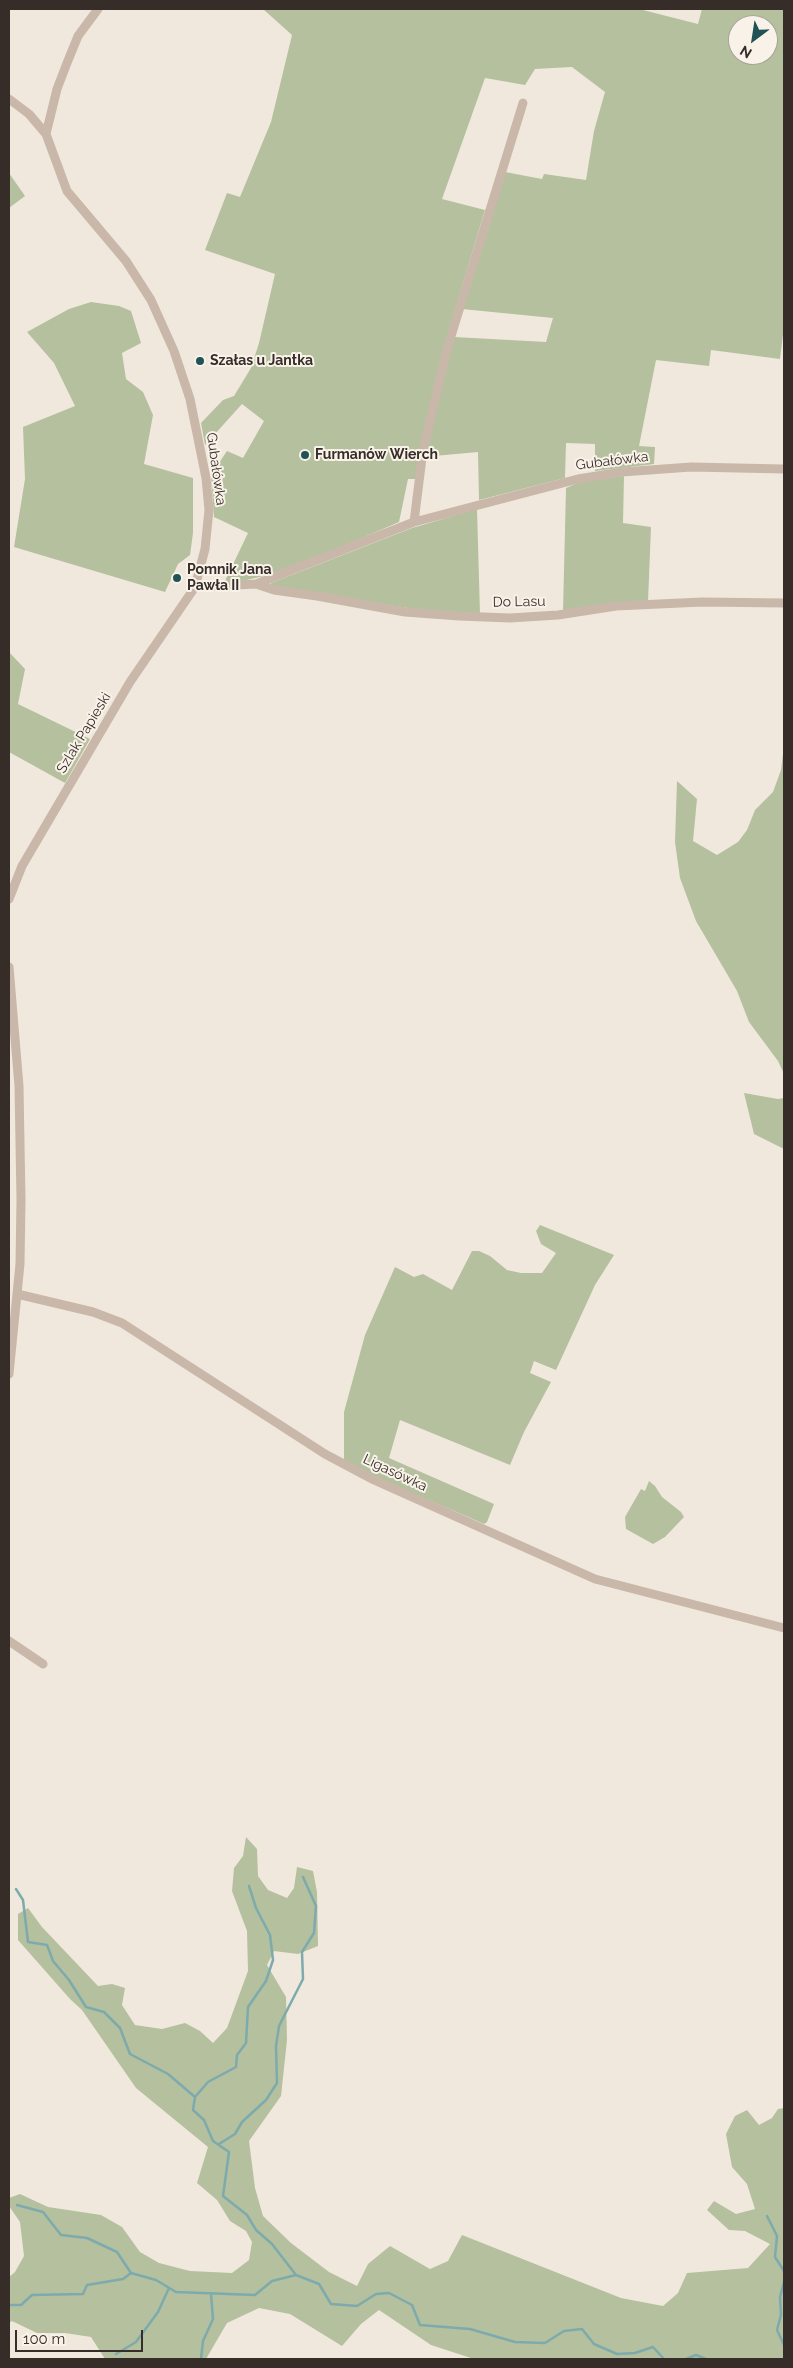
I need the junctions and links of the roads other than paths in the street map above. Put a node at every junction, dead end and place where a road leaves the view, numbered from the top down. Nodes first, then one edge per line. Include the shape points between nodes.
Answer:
1 (98, 9) edge
2 (9, 99) edge
3 (523, 103) dead end
4 (46, 134) junction
5 (784, 468) edge
6 (414, 522) junction
7 (256, 584) junction
8 (195, 587) junction
9 (784, 603) edge
10 (9, 900) edge
11 (9, 967) edge
12 (17, 1294) junction
13 (10, 1358) edge
14 (9, 1374) edge
15 (784, 1628) edge
16 (9, 1641) edge
17 (44, 1664) dead end

1 - 4 street via 78,36 66,63
2 - 4 street via 29,114
3 - 6 street via 448,349 424,450
4 - 8 street, Gubałówka via 67,191 126,261 151,300 174,351 190,399 208,494 205,549
5 - 6 street, Gubałówka via 699,467 622,472 569,481
6 - 7 street, Gubałówka
7 - 8 street, Gubałówka
7 - 9 street, Do Lasu via 274,590 405,612 510,618 616,606
8 - 10 street, Szlak Papieski via 130,682 22,866
11 - 12 street via 19,1095 21,1200
12 - 13 street
12 - 15 street, Ligasówka via 93,1312 122,1323 324,1454 374,1480 595,1579
13 - 14 street
16 - 17 street

